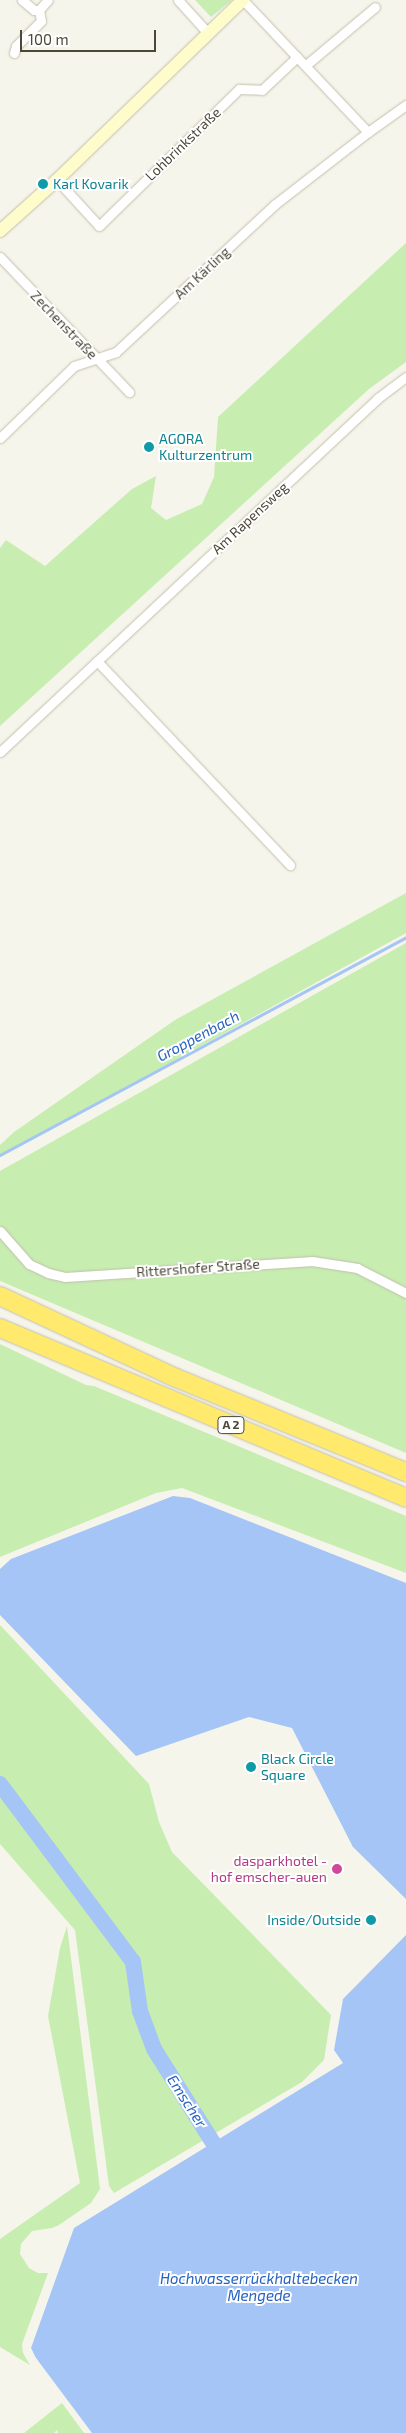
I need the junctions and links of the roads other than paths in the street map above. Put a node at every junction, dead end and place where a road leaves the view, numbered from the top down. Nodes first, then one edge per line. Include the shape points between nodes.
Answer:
1 (22, 0) edge
2 (48, 0) edge
3 (178, 0) edge
4 (243, 0) edge
5 (375, 7) dead end
6 (39, 10) junction
7 (207, 32) junction
8 (14, 53) dead end
9 (297, 56) junction
10 (306, 65) junction
11 (406, 105) edge
12 (368, 132) junction
13 (56, 180) junction
14 (0, 230) edge
15 (0, 257) edge
16 (98, 360) junction
17 (406, 377) edge
18 (129, 392) dead end
19 (0, 438) edge
20 (97, 662) junction
21 (0, 752) edge
22 (290, 865) dead end
23 (0, 1231) edge
24 (406, 1293) edge
25 (0, 1296) edge
26 (0, 1328) edge
27 (406, 1472) edge
28 (406, 1498) edge

1 - 6 street via 34,10
2 - 6 street
3 - 7 street
4 - 7 main road
4 - 9 street
5 - 10 street
6 - 8 street via 41,21 16,46
7 - 13 main road
9 - 10 street
9 - 13 street, Lohbrinkstraße via 262,90 239,89 99,226
10 - 12 street
11 - 12 street, Am Kärling
12 - 16 street, Am Kärling via 274,205 116,352
13 - 14 main road
15 - 16 street, Zechenstraße
16 - 18 street, Zechenstraße
16 - 19 street, Am Kärling via 74,366
17 - 20 street, Am Rapensweg via 378,398
20 - 21 street, Am Rapensweg
20 - 22 street
23 - 24 street, Rittershofer Straße via 29,1264 65,1277 312,1261 357,1268
25 - 27 highway, A 2 via 174,1377
26 - 28 highway, A 2

